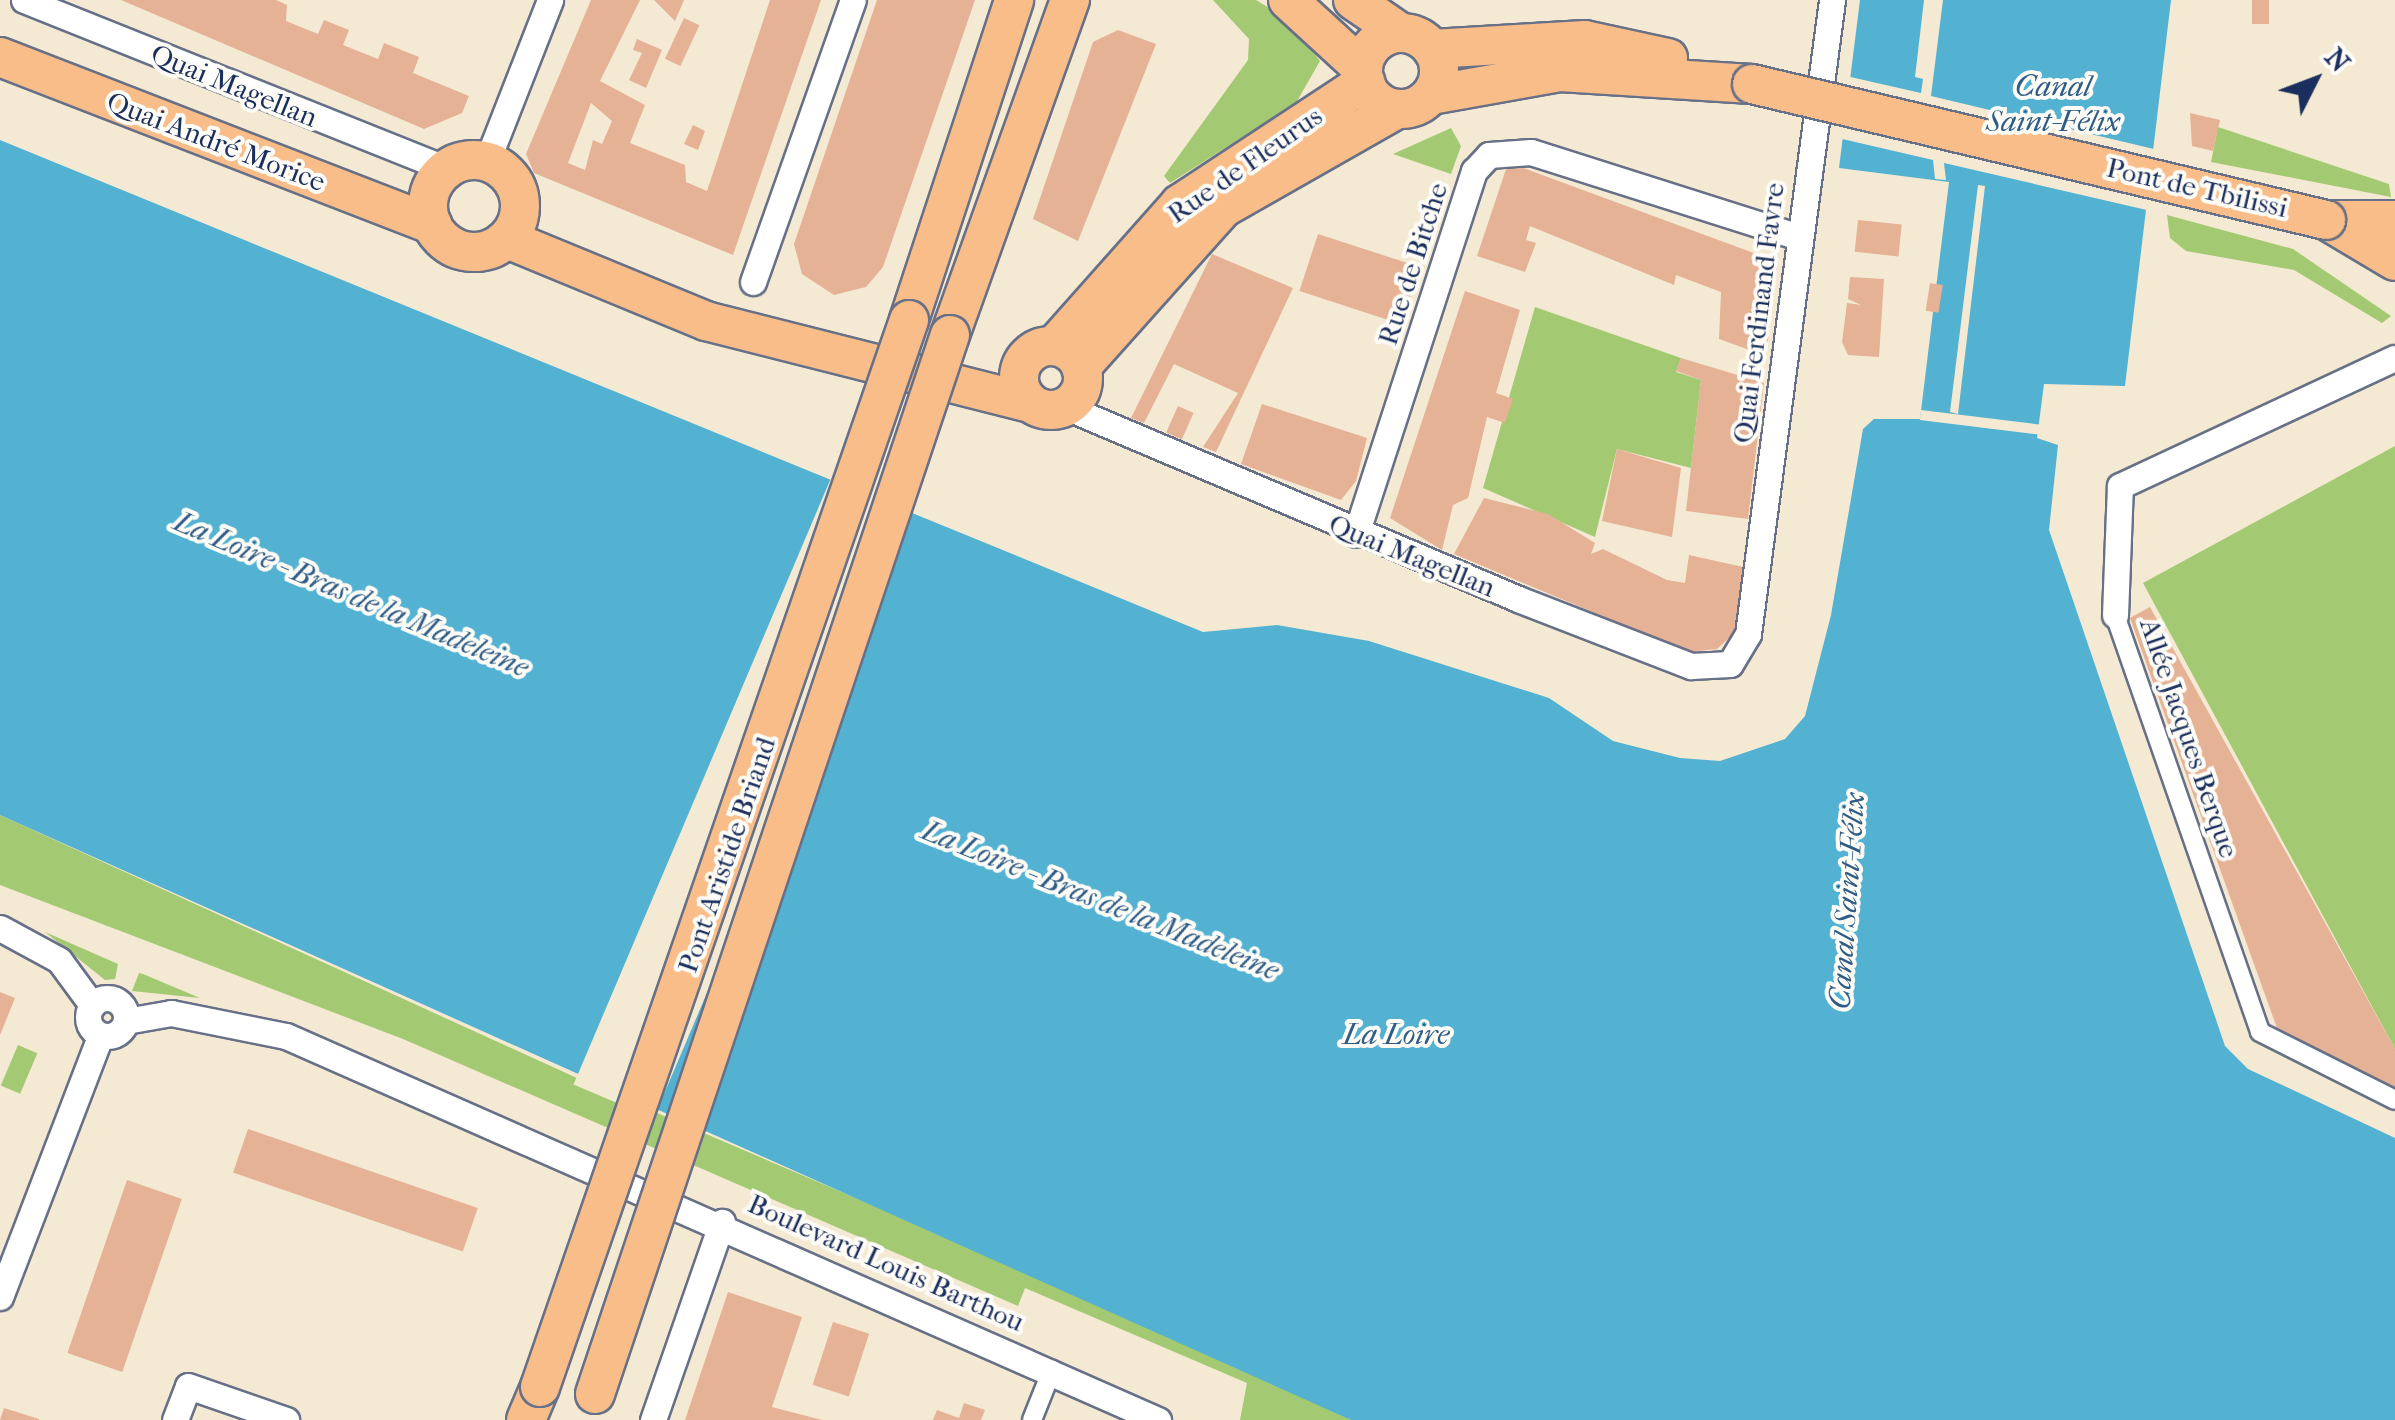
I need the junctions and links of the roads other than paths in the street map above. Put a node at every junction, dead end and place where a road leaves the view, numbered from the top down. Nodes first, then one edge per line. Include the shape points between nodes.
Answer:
1 (24, 0) edge
2 (550, 0) edge
3 (854, 0) edge
4 (1014, 0) edge
5 (1070, 0) edge
6 (1288, 0) edge
7 (1353, 0) edge
8 (1832, 0) edge
9 (1416, 41) junction
10 (0, 58) edge
11 (1364, 76) junction
12 (1734, 80) junction
13 (1414, 102) junction
14 (487, 162) junction
15 (446, 170) junction
16 (520, 203) junction
17 (2326, 220) junction
18 (2395, 220) edge
19 (432, 225) junction
20 (1800, 237) junction
21 (506, 239) junction
22 (1146, 260) junction
23 (571, 261) junction
24 (2395, 261) edge
25 (753, 282) dead end
26 (1068, 356) junction
27 (2395, 358) edge
28 (1022, 365) junction
29 (941, 382) junction
30 (1048, 405) junction
31 (1356, 534) junction
32 (2115, 615) joint
33 (1748, 634) joint
34 (0, 928) edge
35 (92, 1005) junction
36 (126, 1021) junction
37 (100, 1036) junction
38 (2395, 1100) edge
39 (722, 1222) junction
40 (0, 1297) edge
41 (1052, 1370) junction
42 (533, 1404) edge
43 (592, 1407) edge
44 (176, 1420) edge
45 (286, 1420) edge
46 (653, 1420) edge
47 (1032, 1420) edge
48 (1158, 1420) edge

1 - 15 street, Quai Magellan
2 - 14 street
3 - 25 street
4 - 42 main road, Pont Aristide Briand, bridge
5 - 43 main road, Pont Aristide Briand, bridge via 950,335
6 - 11 main road
7 - 9 main road
8 - 20 street, Quai Ferdinand Favre
9 - 11 main road, Rue de Fleurus via 1375,43
9 - 12 main road via 1614,42
9 - 13 main road via 1439,72
10 - 19 main road, Quai André Morice
11 - 13 main road
11 - 22 main road, Rue de Fleurus via 1234,166
12 - 13 main road, Rue de Fleurus via 1560,72
12 - 17 main road, Pont de Tbilissi, bridge
13 - 22 main road, Rue de Fleurus via 1246,191
14 - 15 main road
14 - 16 main road via 510,177
15 - 19 main road via 430,191
16 - 21 main road
16 - 23 main road, Quai Magellan
17 - 18 main road, Pont de Tbilissi
17 - 24 main road, Pont de Tbilissi
19 - 21 main road via 464,250
20 - 31 street, Rue de Bitche via 1531,152 1489,155 1474,171
20 - 33 street, Quai Ferdinand Favre
21 - 23 main road, Quai Magellan
22 - 26 main road, Rue de Fleurus
23 - 29 main road, Quai Magellan via 706,321
26 - 28 main road, Quai Magellan
26 - 30 main road via 1082,385
27 - 32 street, Allée Jacques Berque via 2120,486
28 - 29 main road, Quai Magellan
28 - 30 main road
29 - 30 main road, Quai Magellan
30 - 31 street, Quai Magellan
31 - 33 street, Quai Magellan via 1691,666 1730,664
32 - 38 street, Allée Jacques Berque via 2260,1032
34 - 35 street via 59,960
35 - 36 street via 116,1000
35 - 37 street via 88,1022
36 - 37 street
36 - 39 street, Boulevard Louis Barthou via 171,1012 286,1036
37 - 40 street
39 - 41 street, Boulevard Louis Barthou
39 - 46 street
41 - 47 street
41 - 48 street, Boulevard Louis Barthou
44 - 45 street via 188,1386

